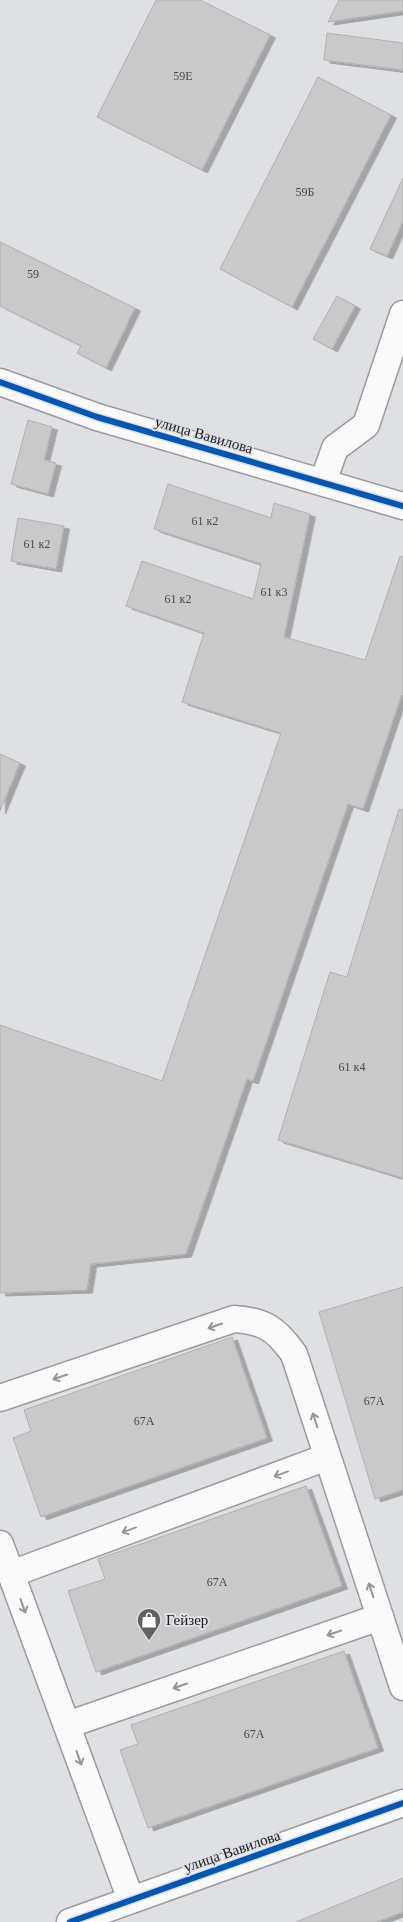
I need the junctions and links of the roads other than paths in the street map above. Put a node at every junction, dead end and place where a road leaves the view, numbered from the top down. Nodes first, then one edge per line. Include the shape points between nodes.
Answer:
1 (403, 314) edge
2 (0, 382) edge
3 (323, 482) junction
4 (403, 506) edge
5 (0, 1398) edge
6 (327, 1457) junction
7 (0, 1544) edge
8 (11, 1574) junction
9 (380, 1617) junction
10 (403, 1687) edge
11 (67, 1725) junction
12 (403, 1803) edge
13 (131, 1900) junction
14 (70, 1922) edge

1 - 3 street via 366,425 336,448
2 - 3 street, улица Вавилова via 97,417
3 - 4 street, улица Вавилова
6 -> 5 street via 294,1354 281,1336 256,1321 234,1319
6 -> 8 street
9 -> 6 street
7 - 8 street
8 -> 11 street
9 - 10 street
9 -> 11 street
11 -> 13 street
12 - 13 street, улица Вавилова
13 - 14 street, улица Вавилова

